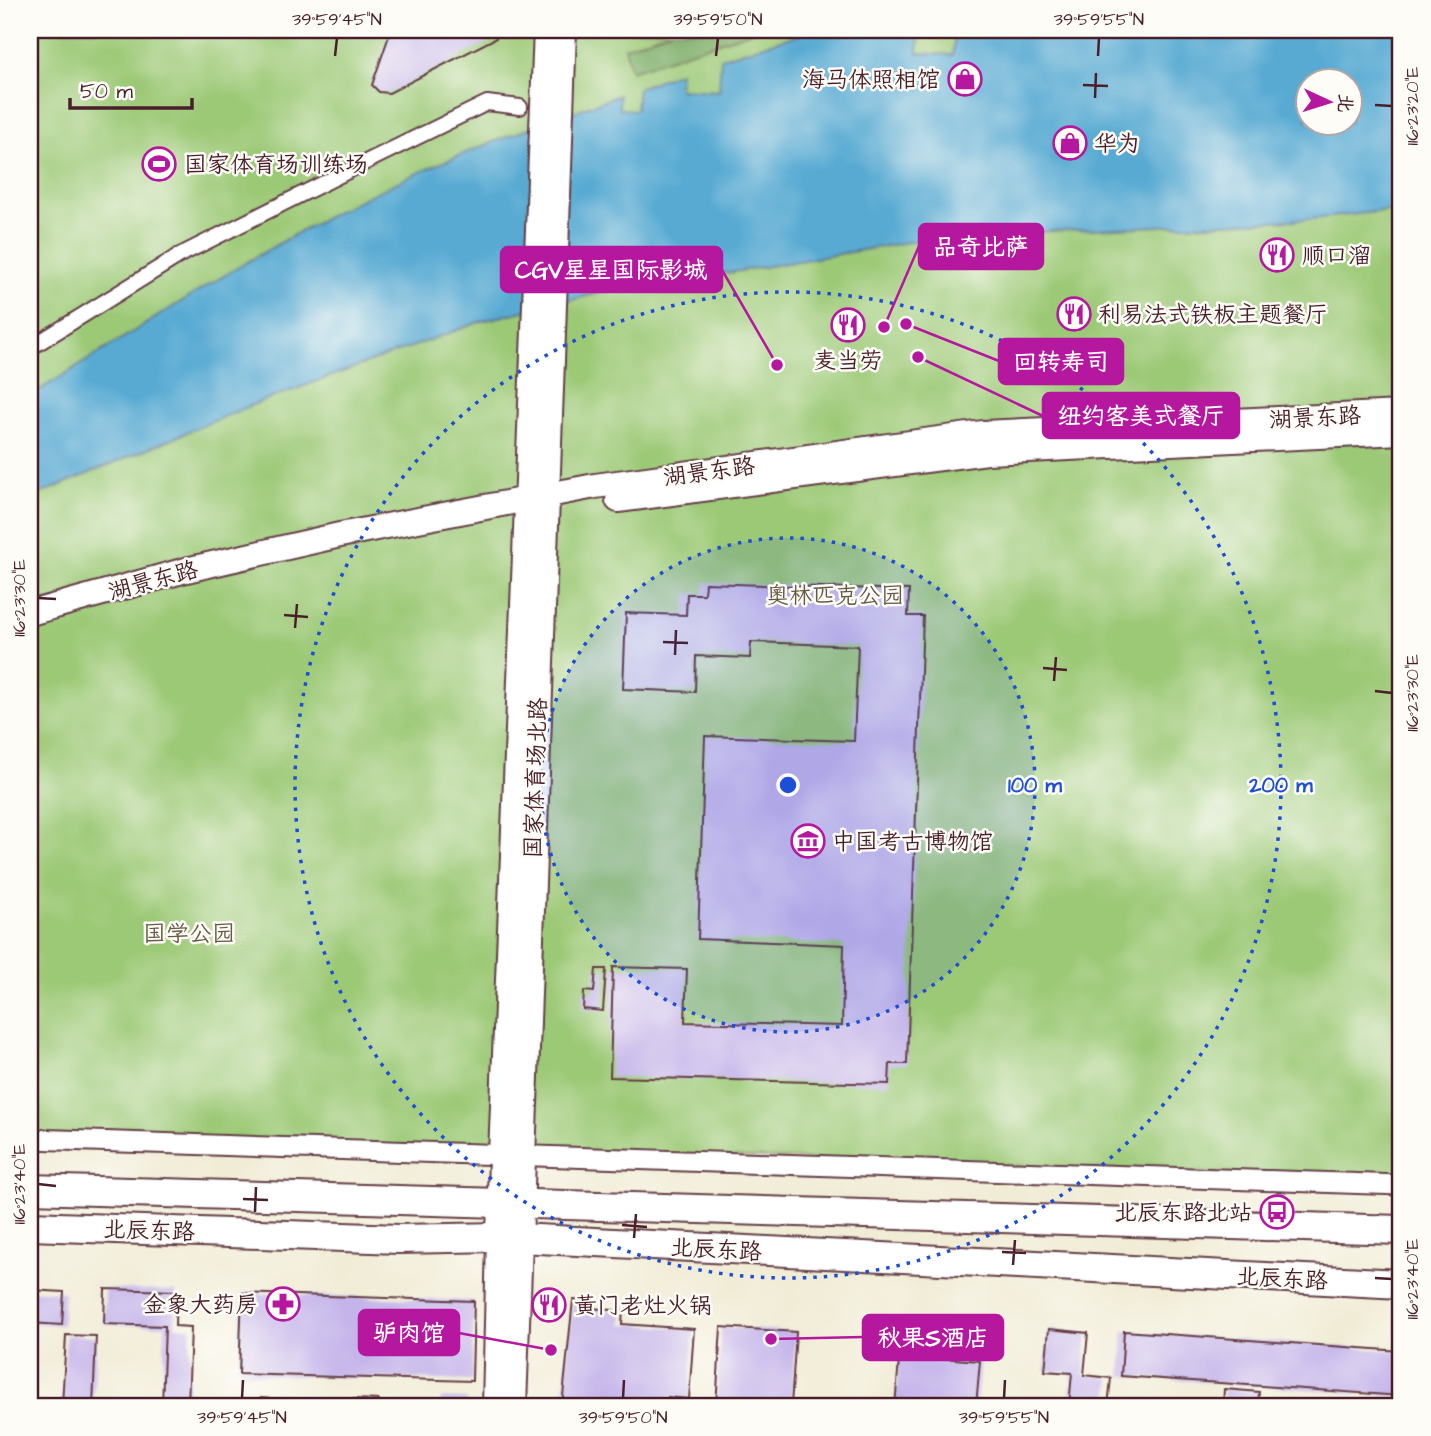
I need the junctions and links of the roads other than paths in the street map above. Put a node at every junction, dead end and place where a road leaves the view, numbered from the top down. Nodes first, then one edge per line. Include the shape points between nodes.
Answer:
1 (555, 36) edge
2 (541, 106) junction
3 (30, 348) edge
4 (1401, 413) edge
5 (1401, 432) edge
6 (536, 505) junction
7 (30, 613) edge
8 (30, 631) edge
9 (30, 1139) edge
10 (511, 1155) junction
11 (1401, 1185) edge
12 (30, 1189) edge
13 (512, 1205) junction
14 (30, 1226) edge
15 (1401, 1230) edge
16 (509, 1238) junction
17 (1401, 1284) edge
18 (495, 1406) edge
19 (514, 1406) edge

1 - 2 street, 国家体育场北路
2 - 3 street via 487,103 180,256
2 - 6 street, 国家体育场北路 via 542,321
4 - 6 street, 湖景东路 via 983,433 595,486
5 - 6 street, 湖景东路 via 986,452
6 - 7 street, 湖景东路 via 340,535
6 - 8 street, 湖景东路 via 190,586
6 - 10 street, 国家体育场北路
9 - 10 street
10 - 11 street
10 - 13 street, 国家体育场北路
12 - 13 main road, 北辰东路
13 - 15 main road, 北辰东路
13 - 16 street, 国家体育场北路
14 - 16 main road, 北辰东路 via 399,1239
16 - 17 main road, 北辰东路
16 - 18 street
16 - 19 street

